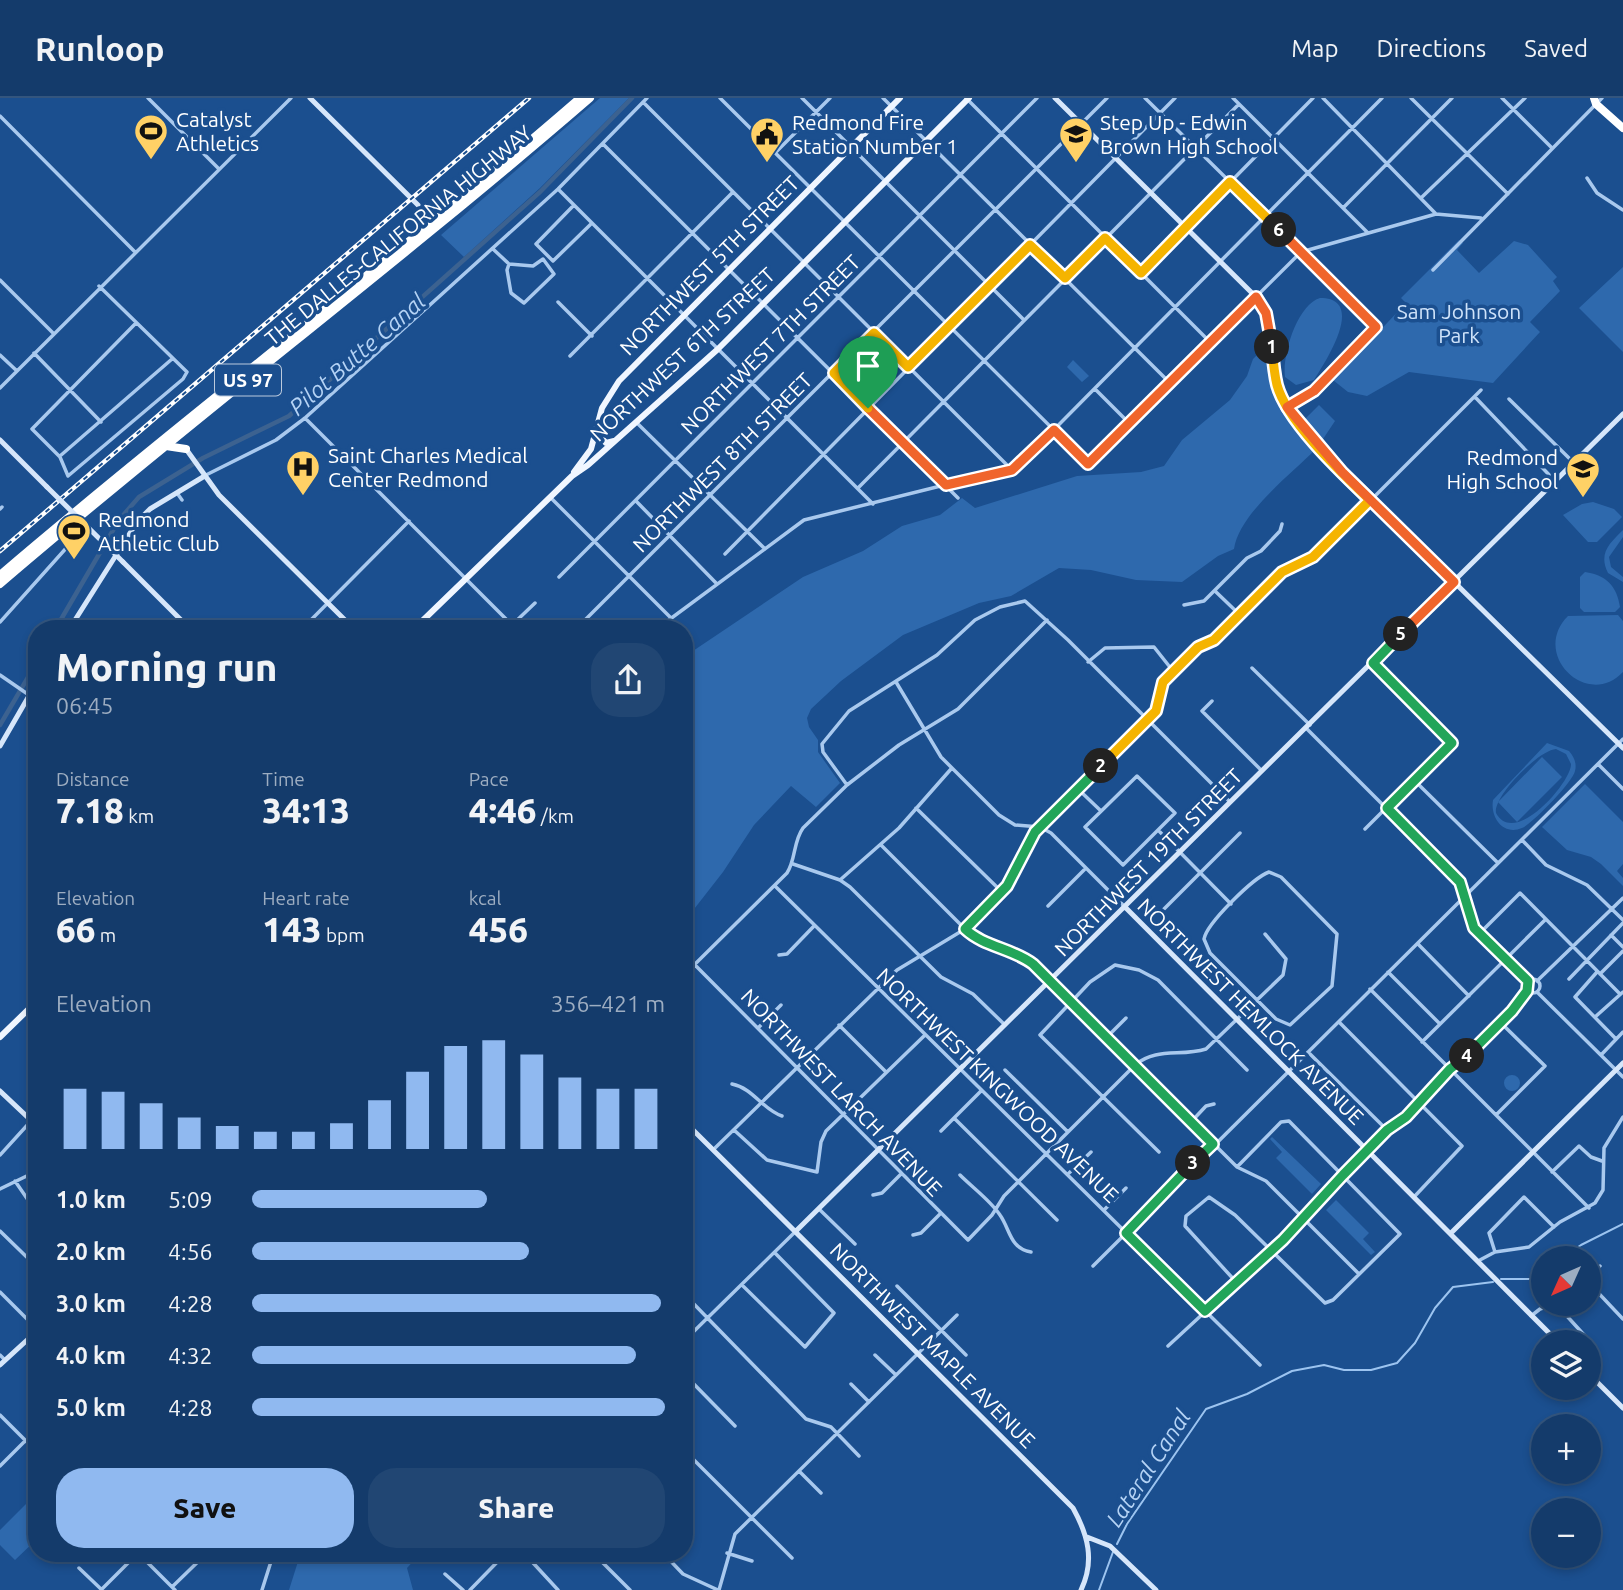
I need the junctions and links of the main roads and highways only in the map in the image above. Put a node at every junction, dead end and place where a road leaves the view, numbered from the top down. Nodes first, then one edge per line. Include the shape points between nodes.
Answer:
1 (580, 98) edge
2 (590, 98) edge
3 (900, 98) edge
4 (1586, 98) edge
5 (967, 99) edge
6 (1597, 100) edge
7 (1623, 128) edge
8 (447, 212) junction
9 (419, 236) junction
10 (186, 430) junction
11 (597, 433) junction
12 (617, 440) junction
13 (166, 446) junction
14 (572, 476) junction
15 (0, 575) edge
16 (0, 584) edge
17 (423, 620) edge
18 (28, 1010) edge
19 (0, 1037) edge

1 - 8 highway, THE DALLES-CALIFORNIA HIGHWAY / US 97
2 - 10 highway, THE DALLES-CALIFORNIA HIGHWAY / US 97 via 439,228
3 - 11 main road, NORTHWEST 5TH STREET via 609,394
4 - 6 highway
5 - 12 main road, NORTHWEST 6TH STREET via 718,349
6 - 7 highway
8 - 9 highway, THE DALLES-CALIFORNIA HIGHWAY / US 97
8 - 9 highway via 424,211 427,223
9 - 15 highway, THE DALLES-CALIFORNIA HIGHWAY / US 97
10 - 13 highway, THE DALLES-CALIFORNIA HIGHWAY / US 97
10 - 13 highway via 188,453
11 - 12 main road via 606,443
11 - 14 main road, NORTHWEST 5TH STREET
12 - 14 main road, NORTHWEST 6TH STREET
13 - 16 highway, THE DALLES-CALIFORNIA HIGHWAY / US 97
14 - 17 main road, NORTHWEST 6TH STREET
18 - 19 main road

